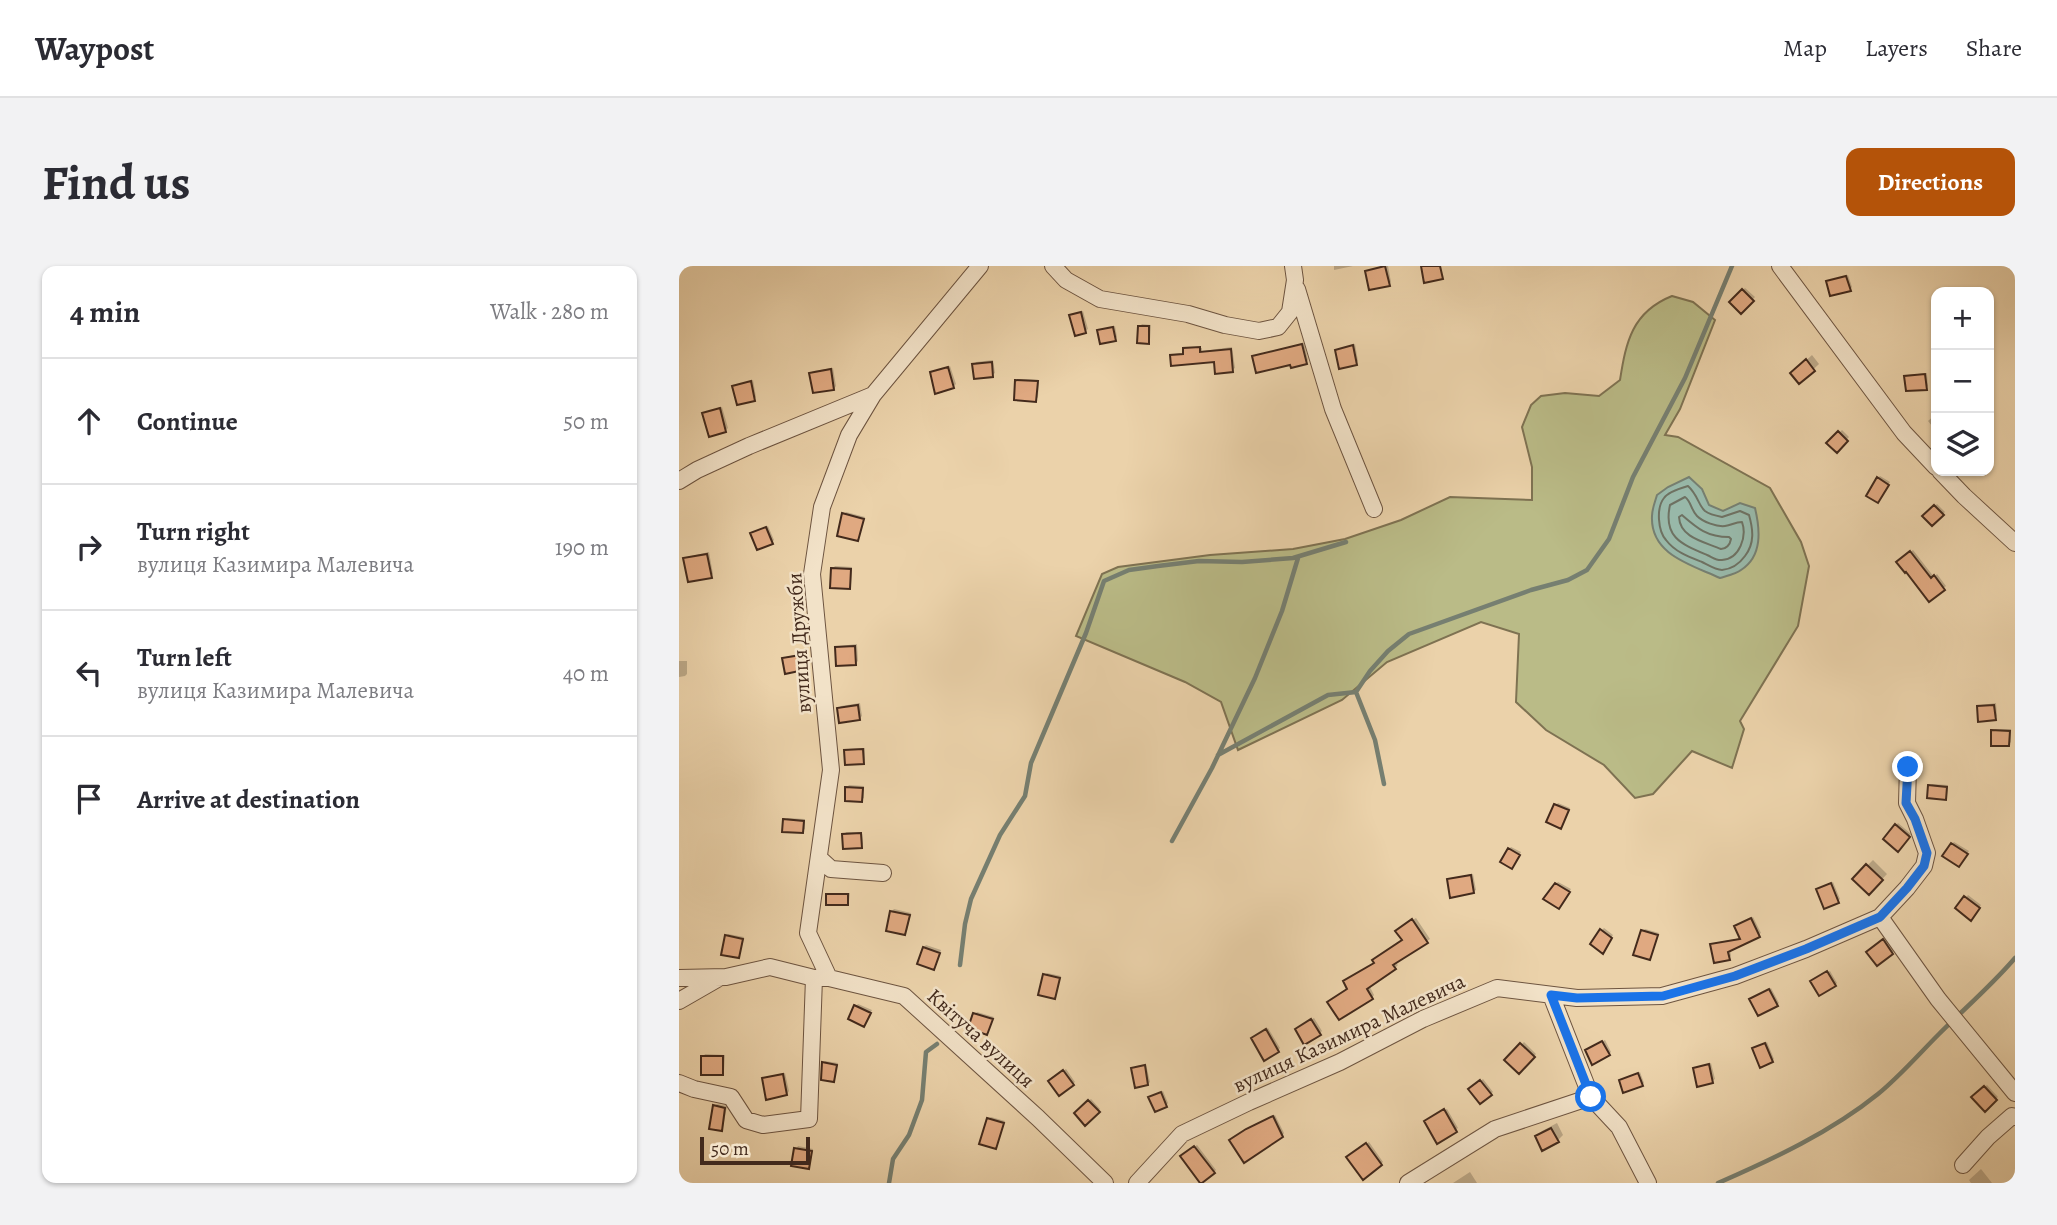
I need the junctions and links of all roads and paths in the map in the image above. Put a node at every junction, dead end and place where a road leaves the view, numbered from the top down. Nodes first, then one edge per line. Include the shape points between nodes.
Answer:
1 (981, 266) edge
2 (1053, 266) edge
3 (1780, 266) edge
4 (1294, 273) edge
5 (873, 395) junction
6 (1931, 462) edge
7 (1945, 476) edge
8 (679, 481) edge
9 (1374, 509) dead end
10 (2015, 543) edge
11 (1908, 767) dead end
12 (819, 858) junction
13 (883, 873) dead end
14 (1880, 917) junction
15 (721, 977) junction
16 (679, 978) edge
17 (822, 978) junction
18 (1551, 995) junction
19 (679, 1001) edge
20 (679, 1083) edge
21 (2015, 1093) edge
22 (1591, 1097) junction
23 (2015, 1116) edge
24 (1963, 1165) dead end
25 (1105, 1183) edge
26 (1137, 1183) edge
27 (1408, 1183) edge
28 (1648, 1183) edge

1 - 5 street, вулиця Дружби
2 - 4 street via 1100,299 1188,313 1259,331 1277,327 1290,312
3 - 6 street via 1904,433
4 - 9 street via 1333,409
5 - 8 street via 749,446
5 - 12 street, вулиця Дружби via 849,435 822,507 812,574 831,770
7 - 10 street
11 - 14 street, вулиця Казимира Малевича via 1906,803 1927,853 1924,866
12 - 13 street via 831,869
12 - 17 street, вулиця Дружби via 809,933
14 - 18 street, вулиця Казимира Малевича via 1735,976 1663,996
14 - 21 street via 1938,999
15 - 16 street, Квітуча вулиця
15 - 17 street, Квітуча вулиця via 770,967
15 - 19 street
17 - 20 street via 809,1119 763,1125 746,1120 731,1097
17 - 25 street, Квітуча вулиця via 904,996
18 - 22 street
18 - 26 street, вулиця Казимира Малевича via 1497,988 1423,1019 1182,1135
22 - 27 street via 1495,1129
22 - 28 street via 1619,1126
23 - 24 street

